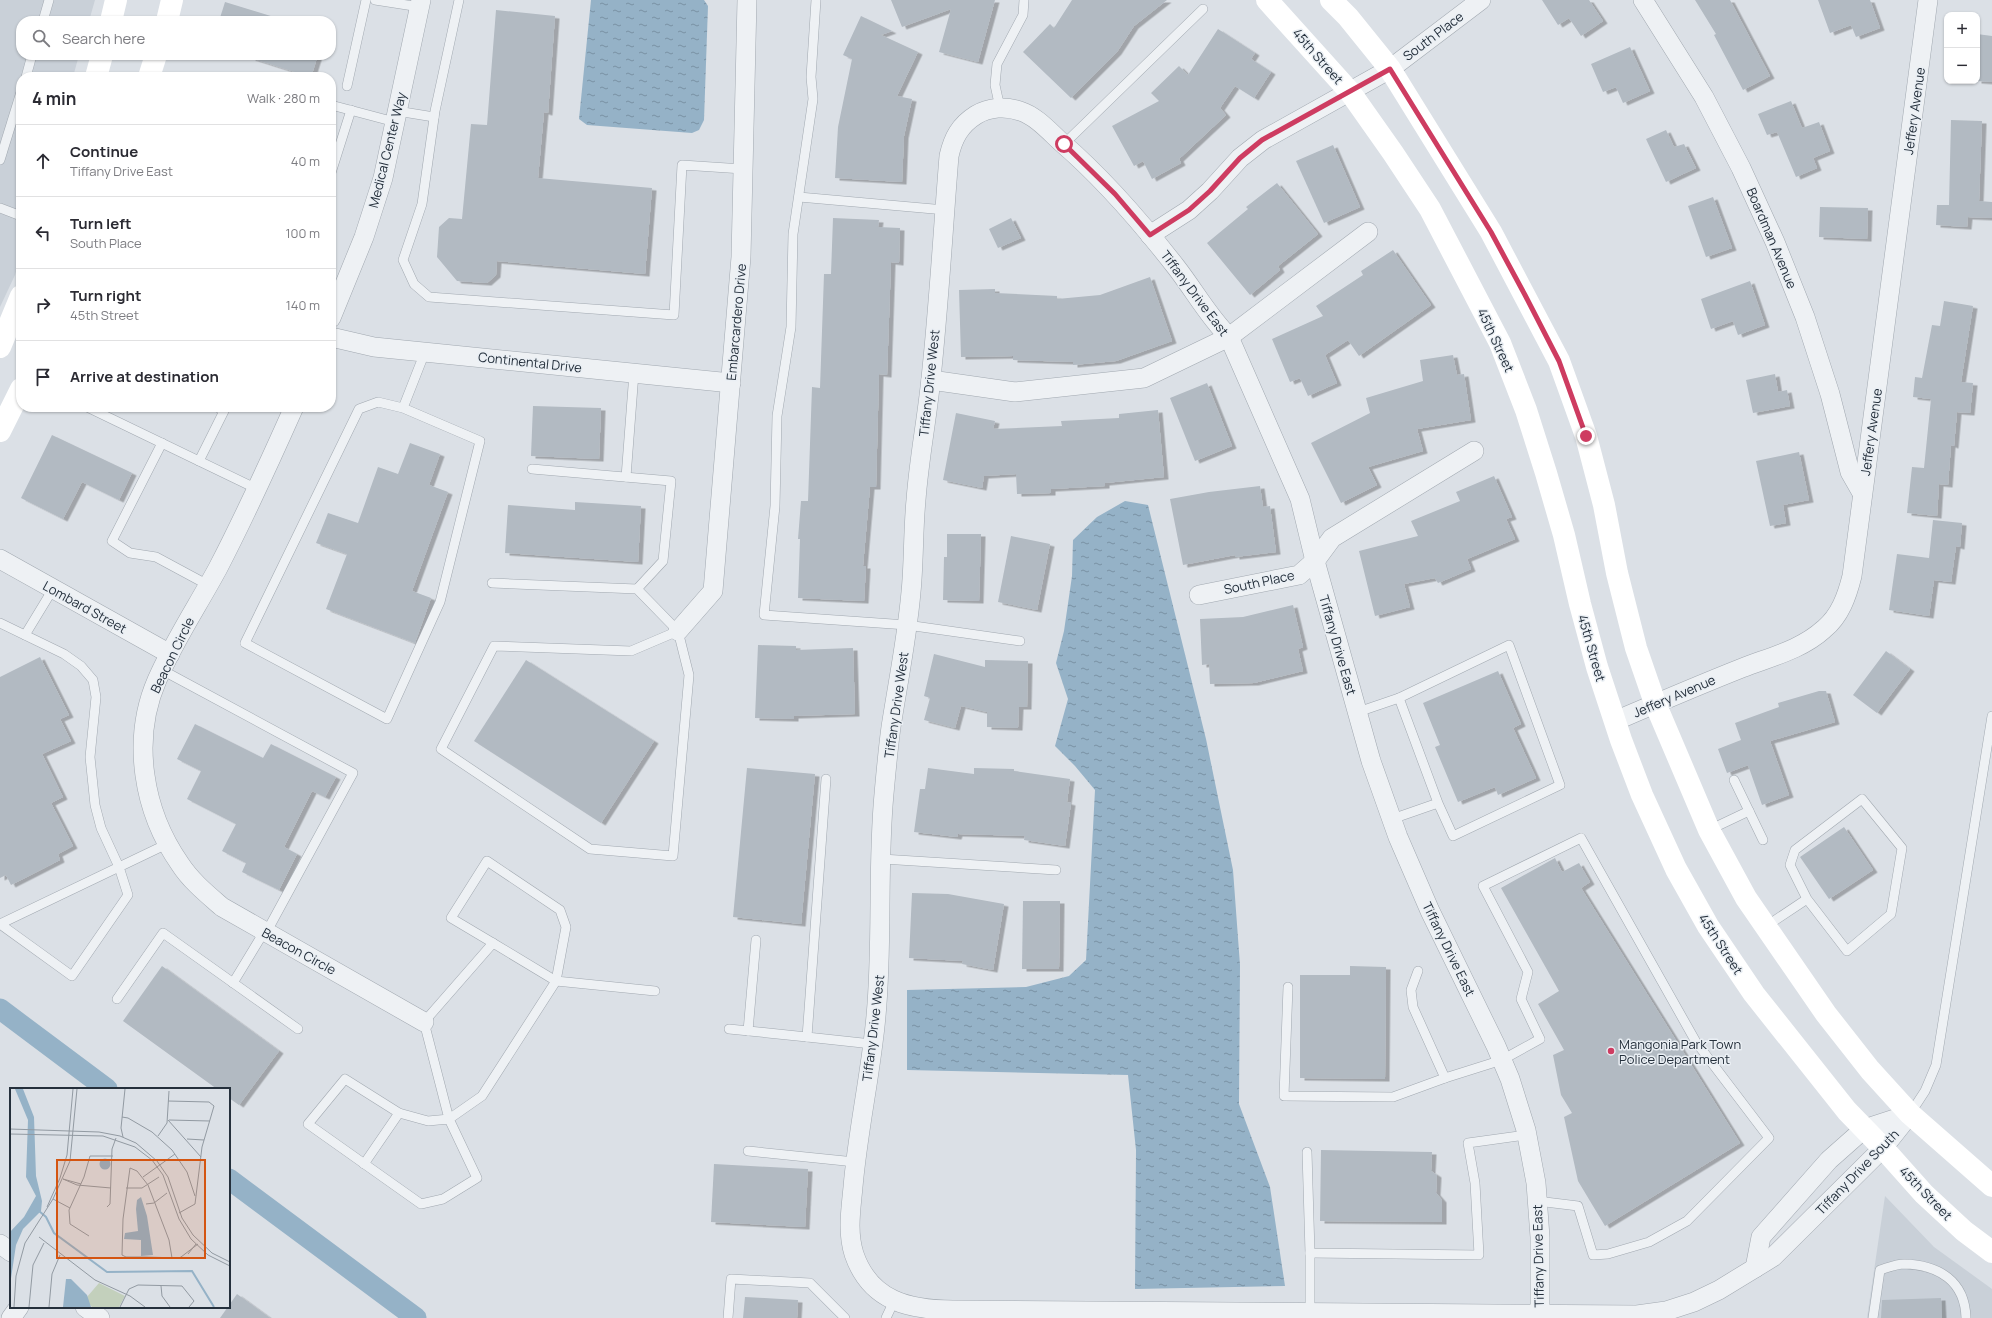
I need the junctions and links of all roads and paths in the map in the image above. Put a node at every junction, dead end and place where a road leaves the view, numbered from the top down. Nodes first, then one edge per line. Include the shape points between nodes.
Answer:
1 (49, 0) edge
2 (116, 0) edge
3 (172, 0) edge
4 (366, 0) edge
5 (375, 0) edge
6 (459, 0) edge
7 (747, 0) edge
8 (816, 0) edge
9 (1024, 0) edge
10 (1266, 0) edge
11 (1331, 0) edge
12 (1481, 0) edge
13 (1643, 0) edge
14 (1928, 0) edge
15 (420, 3) edge
16 (1203, 9) dead end
17 (44, 16) edge
18 (111, 16) edge
19 (168, 16) edge
20 (31, 60) edge
21 (101, 60) edge
22 (155, 60) edge
23 (1390, 69) junction
24 (27, 72) edge
25 (97, 72) edge
26 (151, 72) edge
27 (347, 86) dead end
28 (1350, 92) junction
29 (336, 106) edge
30 (16, 108) edge
31 (1000, 108) junction
32 (351, 110) junction
33 (396, 117) junction
34 (434, 118) junction
35 (959, 130) joint
36 (1064, 144) junction
37 (336, 148) edge
38 (0, 160) edge
39 (743, 169) junction
40 (799, 197) junction
41 (0, 208) edge
42 (945, 210) junction
43 (16, 214) edge
44 (1368, 232) dead end
45 (1150, 235) junction
46 (336, 306) edge
47 (16, 308) edge
48 (1229, 337) junction
49 (336, 338) edge
50 (0, 347) edge
51 (425, 352) junction
52 (634, 373) junction
53 (931, 380) junction
54 (731, 383) junction
55 (16, 399) edge
56 (403, 408) junction
57 (97, 412) edge
58 (224, 412) edge
59 (292, 412) edge
60 (0, 431) edge
61 (162, 443) junction
62 (1474, 451) dead end
63 (199, 461) junction
64 (532, 469) dead end
65 (626, 477) junction
66 (257, 489) junction
67 (1862, 493) junction
68 (0, 559) edge
69 (1315, 561) junction
70 (492, 583) dead end
71 (208, 585) junction
72 (53, 589) junction
73 (637, 589) junction
74 (1199, 595) dead end
75 (0, 623) edge
76 (907, 625) junction
77 (678, 631) junction
78 (25, 635) junction
79 (1020, 642) dead end
80 (166, 662) junction
81 (1399, 698) junction
82 (1655, 703) junction
83 (1358, 712) junction
84 (1992, 716) edge
85 (1615, 721) junction
86 (826, 779) dead end
87 (1734, 780) dead end
88 (1438, 803) junction
89 (1748, 811) junction
90 (1392, 819) junction
91 (1709, 830) junction
92 (1763, 840) dead end
93 (167, 844) junction
94 (882, 859) junction
95 (119, 867) junction
96 (1056, 870) dead end
97 (1807, 899) junction
98 (1765, 927) junction
99 (265, 933) junction
100 (756, 940) dead end
101 (494, 943) junction
102 (1418, 972) dead end
103 (556, 981) junction
104 (233, 983) junction
105 (1288, 987) dead end
106 (655, 991) dead end
107 (117, 999) dead end
108 (424, 1022) junction
109 (298, 1029) dead end
110 (729, 1029) dead end
111 (748, 1031) junction
112 (807, 1037) junction
113 (872, 1044) junction
114 (1502, 1060) junction
115 (1445, 1078) junction
116 (399, 1113) junction
117 (1910, 1114) junction
118 (449, 1119) junction
119 (1864, 1129) junction
120 (1526, 1135) junction
121 (1883, 1148) junction
122 (748, 1151) dead end
123 (1307, 1152) dead end
124 (855, 1162) junction
125 (364, 1164) junction
126 (1992, 1186) edge
127 (1537, 1201) junction
128 (0, 1244) edge
129 (10, 1251) edge
130 (1992, 1252) edge
131 (1310, 1253) junction
132 (1755, 1268) junction
133 (866, 1278) joint
134 (894, 1300) junction
135 (17, 1308) edge
136 (86, 1308) edge
137 (1310, 1312) junction
138 (953, 1314) edge
139 (1118, 1314) edge
140 (1540, 1314) junction
141 (1196, 1315) edge
142 (1488, 1316) edge
143 (11, 1318) edge
144 (100, 1318) edge
145 (728, 1318) edge
146 (845, 1318) edge
147 (886, 1318) edge
148 (1873, 1318) edge
149 (1966, 1318) edge

1 - 17 lane
2 - 18 main road
3 - 19 main road
4 - 27 lane
5 - 15 lane
6 - 34 lane
7 - 39 street, Embarcardero Drive
8 - 40 lane via 811,77 813,99
9 - 31 lane via 1023,15 997,64 995,85
10 - 28 main road, 45th Street
11 - 23 main road
12 - 23 street, South Place
13 - 67 street, Boardman Avenue via 1704,97 1742,168 1775,242 1830,394 1850,472
14 - 67 street, Jeffery Avenue
15 - 33 street, Medical Center Way
16 - 36 lane
20 - 24 lane
21 - 25 main road
22 - 26 main road
23 - 28 street, South Place
23 - 82 main road via 1491,232 1559,361 1586,436 1636,648
28 - 45 street, South Place via 1262,140 1240,158 1189,210
28 - 85 main road, 45th Street via 1430,209 1500,343 1526,410 1546,473 1597,667
29 - 32 lane
30 - 38 lane
31 - 35 street, Tiffany Drive East via 980,113
31 - 36 street, Tiffany Drive East via 1021,111 1033,117
32 - 33 lane
32 - 37 lane
33 - 34 lane
33 - 46 street, Medical Center Way via 383,178 364,237
34 - 39 lane via 422,204 403,260 414,284 429,297 674,315 682,165
35 - 42 street, Tiffany Drive West via 952,142 949,156
36 - 45 street, Tiffany Drive East via 1115,194
39 - 54 street, Embarcardero Drive via 742,257
40 - 42 lane
40 - 76 lane via 793,234 791,327 777,416 775,506 764,615
41 - 43 lane
42 - 53 street, Tiffany Drive West
44 - 48 street
45 - 48 street, Tiffany Drive East via 1177,268 1213,321
47 - 50 main road
48 - 53 street via 1144,378 1015,392
48 - 69 street, Tiffany Drive East via 1300,499
49 - 51 street, Continental Drive
51 - 52 street, Continental Drive
51 - 56 lane
52 - 54 street, Continental Drive
52 - 65 lane
53 - 76 street, Tiffany Drive West via 916,501 912,591
54 - 77 street, Embarcardero Drive via 713,591
55 - 60 main road
56 - 56 lane via 378,402 359,409 246,643 387,720 440,602 480,441
57 - 61 lane
58 - 63 lane
59 - 66 street, Beacon Circle
61 - 63 lane
61 - 71 lane via 112,540 130,553 156,557
62 - 69 street, South Place via 1332,538
63 - 66 lane
64 - 65 lane
65 - 73 lane via 671,481 663,561
66 - 71 street, Beacon Circle
67 - 82 street, Jeffery Avenue via 1849,589 1835,617 1825,628 1800,646
68 - 72 street, Lombard Street
69 - 74 street, South Place via 1299,575
69 - 83 street, Tiffany Drive East
70 - 73 lane
71 - 80 street, Beacon Circle
72 - 78 lane
72 - 80 street, Lombard Street
73 - 77 lane
75 - 78 lane
76 - 79 lane
76 - 94 street, Tiffany Drive West via 891,731 884,799
77 - 77 lane via 631,651 494,646 441,749 590,849 673,856 688,675
78 - 95 lane via 73,660 93,680 96,697 90,756 95,805 101,828
80 - 93 street, Beacon Circle via 148,709 144,738 144,768 149,798
80 - 99 lane via 353,773
81 - 83 lane
81 - 88 lane
81 - 88 lane via 1509,645 1560,785 1453,836
82 - 85 street, Jeffery Avenue
82 - 91 main road
83 - 90 street, Tiffany Drive East via 1371,761
84 - 117 lane via 1936,1065 1925,1091
85 - 119 main road, 45th Street via 1642,795 1676,869 1708,926 1759,1000 1842,1106
86 - 112 lane
87 - 89 lane
88 - 90 lane
89 - 91 lane
89 - 92 lane
90 - 114 street, Tiffany Drive East via 1430,911
91 - 98 main road
93 - 95 lane
93 - 99 street, Beacon Circle via 180,865 199,887 222,907
94 - 96 lane
94 - 113 street, Tiffany Drive West via 881,950
95 - 95 lane via 112,871 0,924 72,976 128,896
97 - 97 lane via 1847,952 1891,914 1902,848 1862,799 1795,850 1790,865
97 - 98 lane
98 - 117 main road via 1826,1014 1870,1070
99 - 104 lane
99 - 108 street, Beacon Circle
100 - 111 lane
101 - 103 lane
101 - 103 lane via 451,918 487,861 560,910 566,927
101 - 108 lane
102 - 115 lane via 1411,990 1413,1007
103 - 106 lane
103 - 118 lane via 482,1096
104 - 107 lane via 163,934
104 - 109 lane
105 - 115 lane via 1284,1096 1393,1097
108 - 118 lane
110 - 111 lane
111 - 112 lane
112 - 113 lane
113 - 124 street, Tiffany Drive West
114 - 115 lane
114 - 120 street, Tiffany Drive East
114 - 127 lane via 1540,1039 1521,999 1528,972 1483,886 1581,838 1696,1042 1769,1138 1687,1221 1648,1242 1608,1254 1593,1255 1578,1206
116 - 118 lane via 428,1121
116 - 125 lane
116 - 125 lane via 346,1079 308,1124
117 - 119 street, Tiffany Drive South
117 - 121 street, Tiffany Drive South
117 - 126 main road
118 - 125 lane via 477,1178 443,1199 421,1204
119 - 121 main road, 45th Street
119 - 132 street, Tiffany Drive South via 1829,1160 1761,1237
120 - 127 street, Tiffany Drive East
120 - 131 lane via 1468,1143 1475,1182 1479,1255
121 - 130 main road, 45th Street via 1924,1194 1964,1231
121 - 132 street, Tiffany Drive South via 1773,1257
122 - 124 lane
123 - 131 lane
124 - 133 street, Tiffany Drive West via 850,1238 859,1266
127 - 140 street, Tiffany Drive East via 1540,1237
128 - 129 street
131 - 137 lane
132 - 140 street, Tiffany Drive South via 1707,1297 1666,1311 1637,1315
133 - 134 street, Tiffany Drive South via 876,1289
134 - 138 street, Tiffany Drive South via 915,1308
134 - 147 lane
135 - 143 street
136 - 144 street
137 - 141 street, Tiffany Drive South
137 - 142 street, Tiffany Drive South
138 - 139 street, Tiffany Drive South
139 - 141 street, Tiffany Drive South
140 - 142 street, Tiffany Drive South
145 - 146 lane via 731,1279 810,1284
148 - 149 lane via 1880,1270 1902,1264 1932,1268 1952,1280 1965,1304

